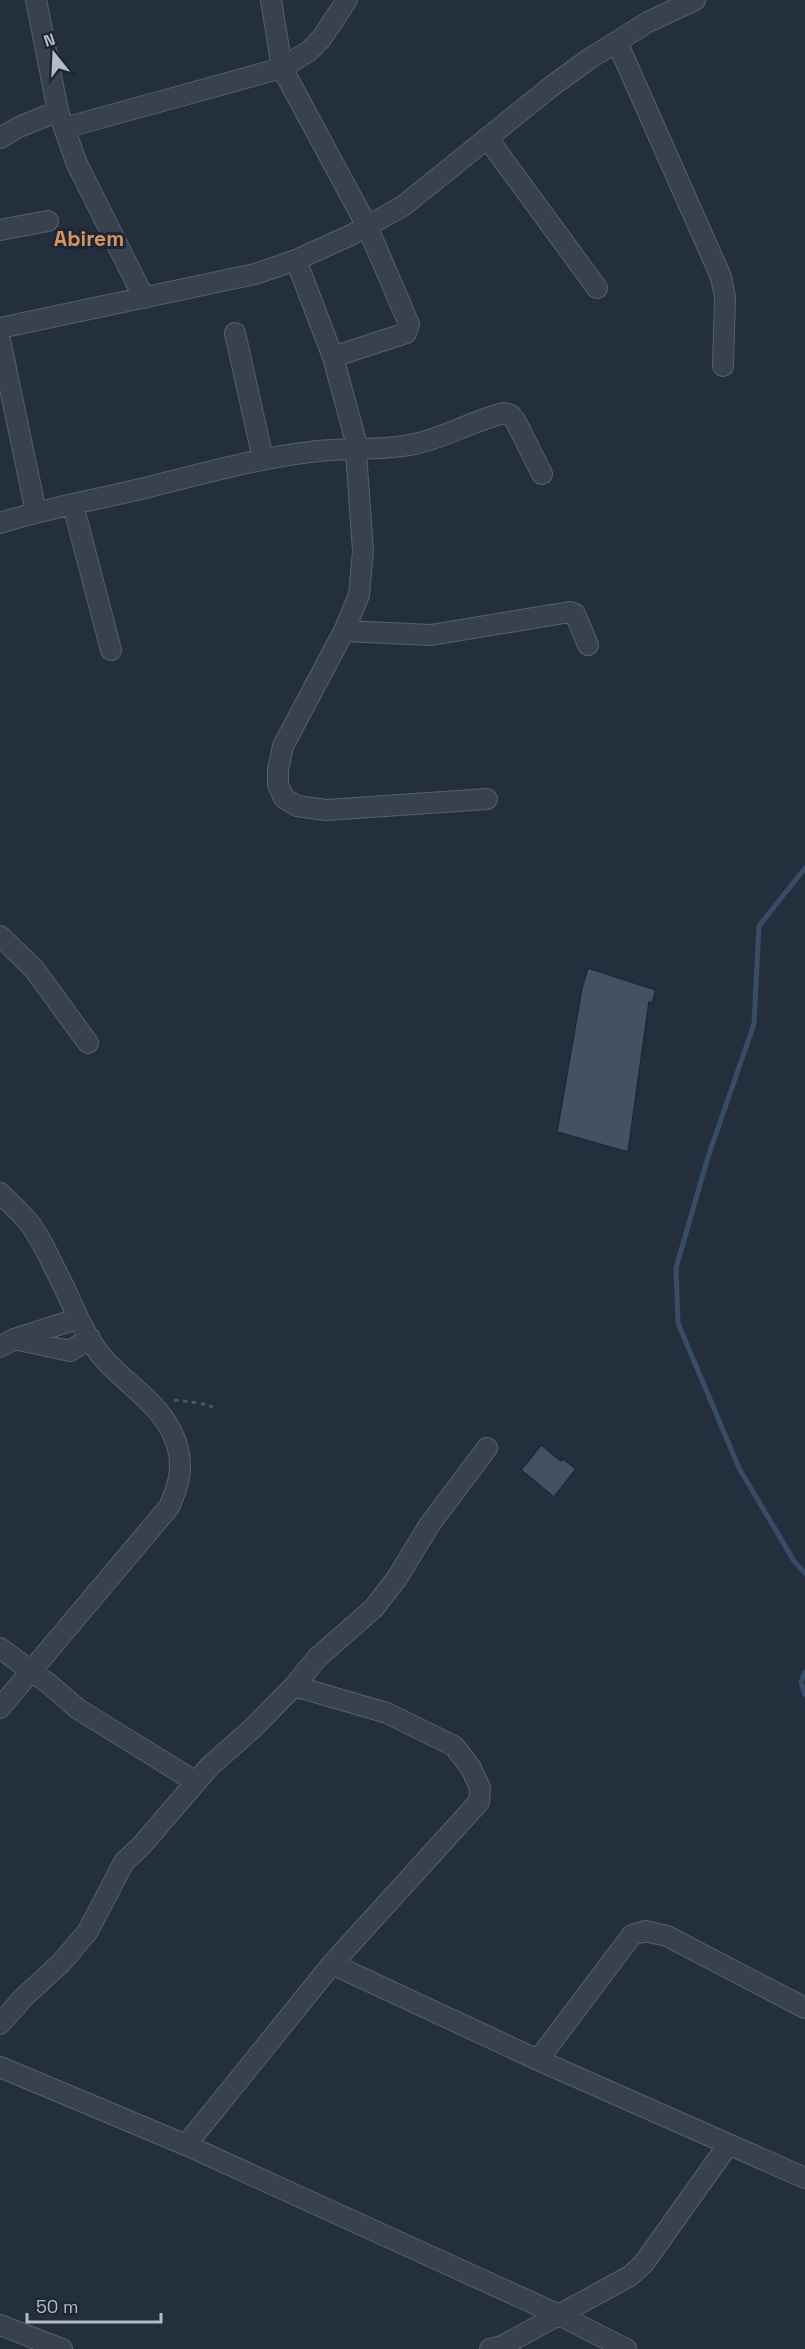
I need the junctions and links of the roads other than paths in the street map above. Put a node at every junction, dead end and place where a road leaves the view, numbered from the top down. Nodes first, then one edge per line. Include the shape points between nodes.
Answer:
1 (36, 0) edge
2 (271, 0) edge
3 (347, 0) edge
4 (695, 0) edge
5 (617, 42) junction
6 (282, 68) junction
7 (61, 120) junction
8 (0, 138) edge
9 (488, 139) junction
10 (48, 221) dead end
11 (367, 226) junction
12 (0, 230) edge
13 (296, 260) junction
14 (597, 288) dead end
15 (144, 298) junction
16 (0, 328) edge
17 (235, 333) dead end
18 (0, 340) edge
19 (333, 357) junction
20 (723, 366) dead end
21 (357, 450) junction
22 (263, 459) junction
23 (542, 474) dead end
24 (73, 505) junction
25 (36, 512) junction
26 (0, 523) edge
27 (344, 631) junction
28 (588, 645) dead end
29 (111, 651) dead end
30 (487, 799) dead end
31 (0, 936) edge
32 (88, 1043) dead end
33 (0, 1193) edge
34 (77, 1319) junction
35 (90, 1338) junction
36 (7, 1343) edge
37 (487, 1448) dead end
38 (0, 1648) edge
39 (32, 1671) junction
40 (294, 1686) junction
41 (0, 1708) edge
42 (196, 1782) junction
43 (332, 1964) junction
44 (805, 2008) edge
45 (0, 2024) edge
46 (538, 2060) junction
47 (0, 2067) edge
48 (186, 2145) junction
49 (728, 2145) junction
50 (805, 2178) edge
51 (557, 2314) junction
52 (0, 2325) edge
53 (62, 2349) edge
54 (490, 2349) edge
55 (626, 2349) edge

1 - 7 street
2 - 6 street
3 - 6 street via 321,39
4 - 5 street
5 - 9 street via 552,86
5 - 20 street via 721,278 725,297
6 - 7 street
6 - 11 street
7 - 8 street via 19,127
7 - 15 street via 76,164
9 - 11 street via 403,206
9 - 14 street
10 - 12 street
11 - 13 street
11 - 19 street via 408,329 406,333
13 - 15 street via 255,274
13 - 19 street
15 - 16 street
17 - 22 street
18 - 25 street
19 - 21 street
21 - 22 street via 312,451
21 - 23 street via 412,445 504,413 515,420
21 - 27 street via 363,551 359,595
22 - 24 street
24 - 25 street
24 - 29 street
25 - 26 street
27 - 28 street via 431,635 570,612 578,620
27 - 30 street via 283,746 278,785 284,798 297,806 326,810
31 - 32 street via 34,969
33 - 34 street via 27,1220 59,1276
34 - 35 street
34 - 36 street
35 - 36 street via 70,1351
35 - 39 street via 104,1359 148,1398 168,1425 177,1446 178,1488 169,1507
37 - 40 street via 374,1608 318,1657
38 - 39 street
39 - 41 street
39 - 42 street via 78,1709
40 - 42 street
40 - 43 street via 387,1713 454,1746 480,1788 479,1802
42 - 45 street via 124,1862 88,1931
43 - 46 street
43 - 48 street
44 - 46 street via 667,1936 645,1931 632,1935
46 - 49 street
47 - 48 street
48 - 51 street
49 - 50 street
49 - 51 street via 644,2263 630,2276
51 - 54 street
51 - 55 street
52 - 53 street

